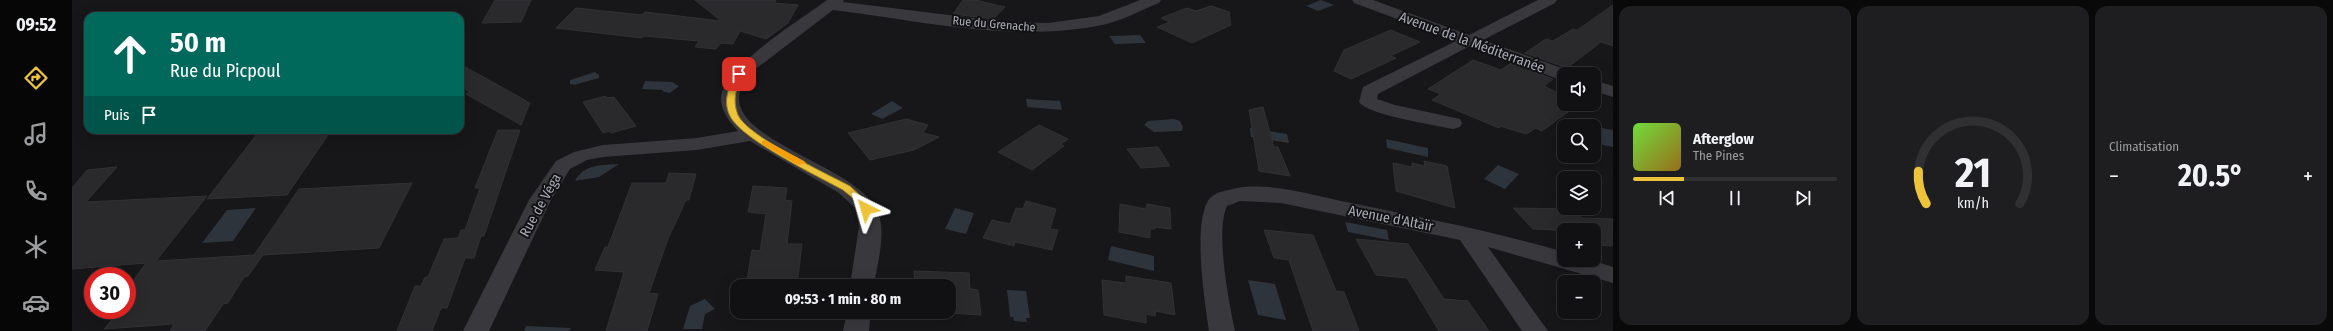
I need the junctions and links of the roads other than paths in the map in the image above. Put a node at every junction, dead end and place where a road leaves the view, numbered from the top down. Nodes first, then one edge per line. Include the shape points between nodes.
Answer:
1 (1154, 0) edge
2 (1359, 0) edge
3 (1550, 0) edge
4 (834, 2) edge
5 (1469, 41) junction
6 (1557, 72) edge
7 (1601, 88) edge
8 (1613, 92) edge
9 (1452, 123) dead end
10 (751, 135) junction
11 (1467, 233) junction
12 (1557, 258) edge
13 (1587, 267) edge
14 (1613, 275) edge
15 (863, 279) edge
16 (858, 319) edge
17 (476, 331) edge
18 (856, 331) edge
19 (1222, 331) edge
20 (1535, 331) edge

1 - 4 street, Rue du Grenache via 1102,20 1048,28 1006,27
2 - 5 street, Avenue de la Méditerranée
3 - 5 street
4 - 10 street via 739,74 731,90 730,102 735,118
5 - 6 street, Avenue de la Méditerranée
5 - 9 street via 1369,91 1368,102 1390,110
7 - 8 street
10 - 15 street via 846,188 858,198 866,209 869,222
10 - 17 street, Rue de Véga via 697,144 603,151 581,156 563,165 540,200
11 - 12 street, Avenue d'Altaïr
11 - 19 street, Avenue d'Altaïr via 1258,194 1227,197 1217,203 1211,222
11 - 20 street
13 - 14 street, Avenue d'Altaïr
16 - 18 street

